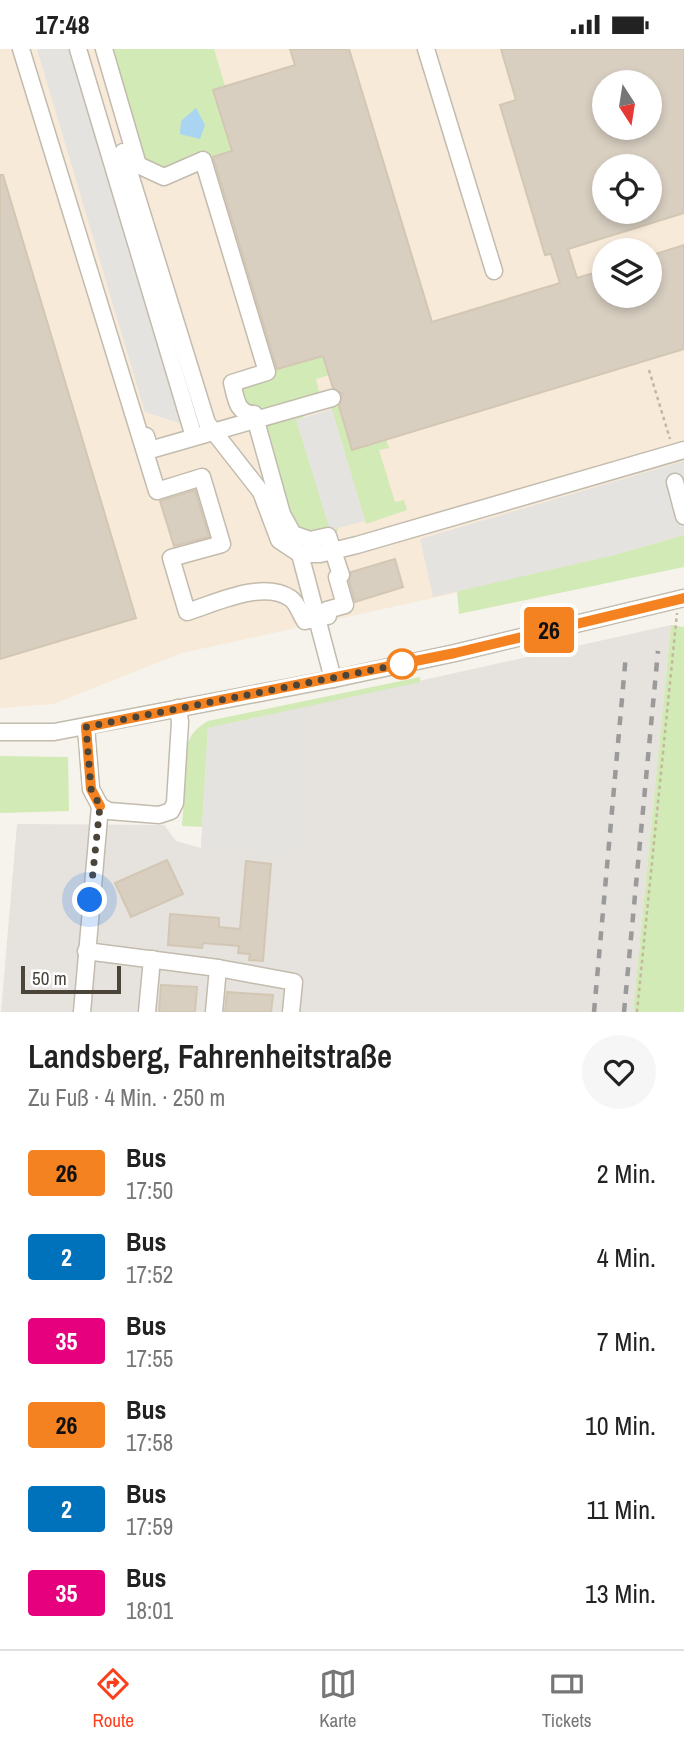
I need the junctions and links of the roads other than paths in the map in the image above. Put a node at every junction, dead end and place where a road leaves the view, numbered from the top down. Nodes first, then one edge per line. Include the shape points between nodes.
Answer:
1 (21, 49) edge
2 (29, 49) edge
3 (78, 49) edge
4 (94, 49) edge
5 (104, 49) edge
6 (426, 49) edge
7 (494, 271) dead end
8 (332, 398) dead end
9 (256, 421) junction
10 (213, 432) junction
11 (194, 437) junction
12 (679, 451) edge
13 (675, 482) dead end
14 (684, 516) edge
15 (333, 551) junction
16 (300, 554) junction
17 (681, 598) edge
18 (318, 618) junction
19 (333, 679) junction
20 (178, 708) junction
21 (86, 727) junction
22 (0, 732) edge
23 (100, 806) junction
24 (86, 951) junction
25 (152, 960) junction
26 (218, 968) junction
27 (82, 1012) edge
28 (147, 1012) edge
29 (214, 1012) edge
30 (291, 1012) edge

1 - 18 street via 157,491 202,477 222,544 171,558 187,612 274,590 293,599 304,621
2 - 11 street via 150,450
3 - 11 street
4 - 10 street
5 - 9 street via 138,165 164,177 202,160 267,372 232,383 239,407 254,414
6 - 7 street
8 - 9 street
9 - 10 street
9 - 15 street via 282,514 293,534 310,540 328,536
10 - 11 street
10 - 16 street via 261,492 279,540
12 - 15 street
13 - 14 street
15 - 16 street
15 - 18 street via 345,605
16 - 18 street
17 - 19 street
18 - 19 street
19 - 20 street
20 - 21 street
20 - 23 street via 171,811 159,815 109,811
21 - 22 street
21 - 23 street via 91,789
23 - 24 street
24 - 25 street
24 - 27 street
25 - 26 street
25 - 28 street
26 - 29 street
26 - 30 street via 294,982

